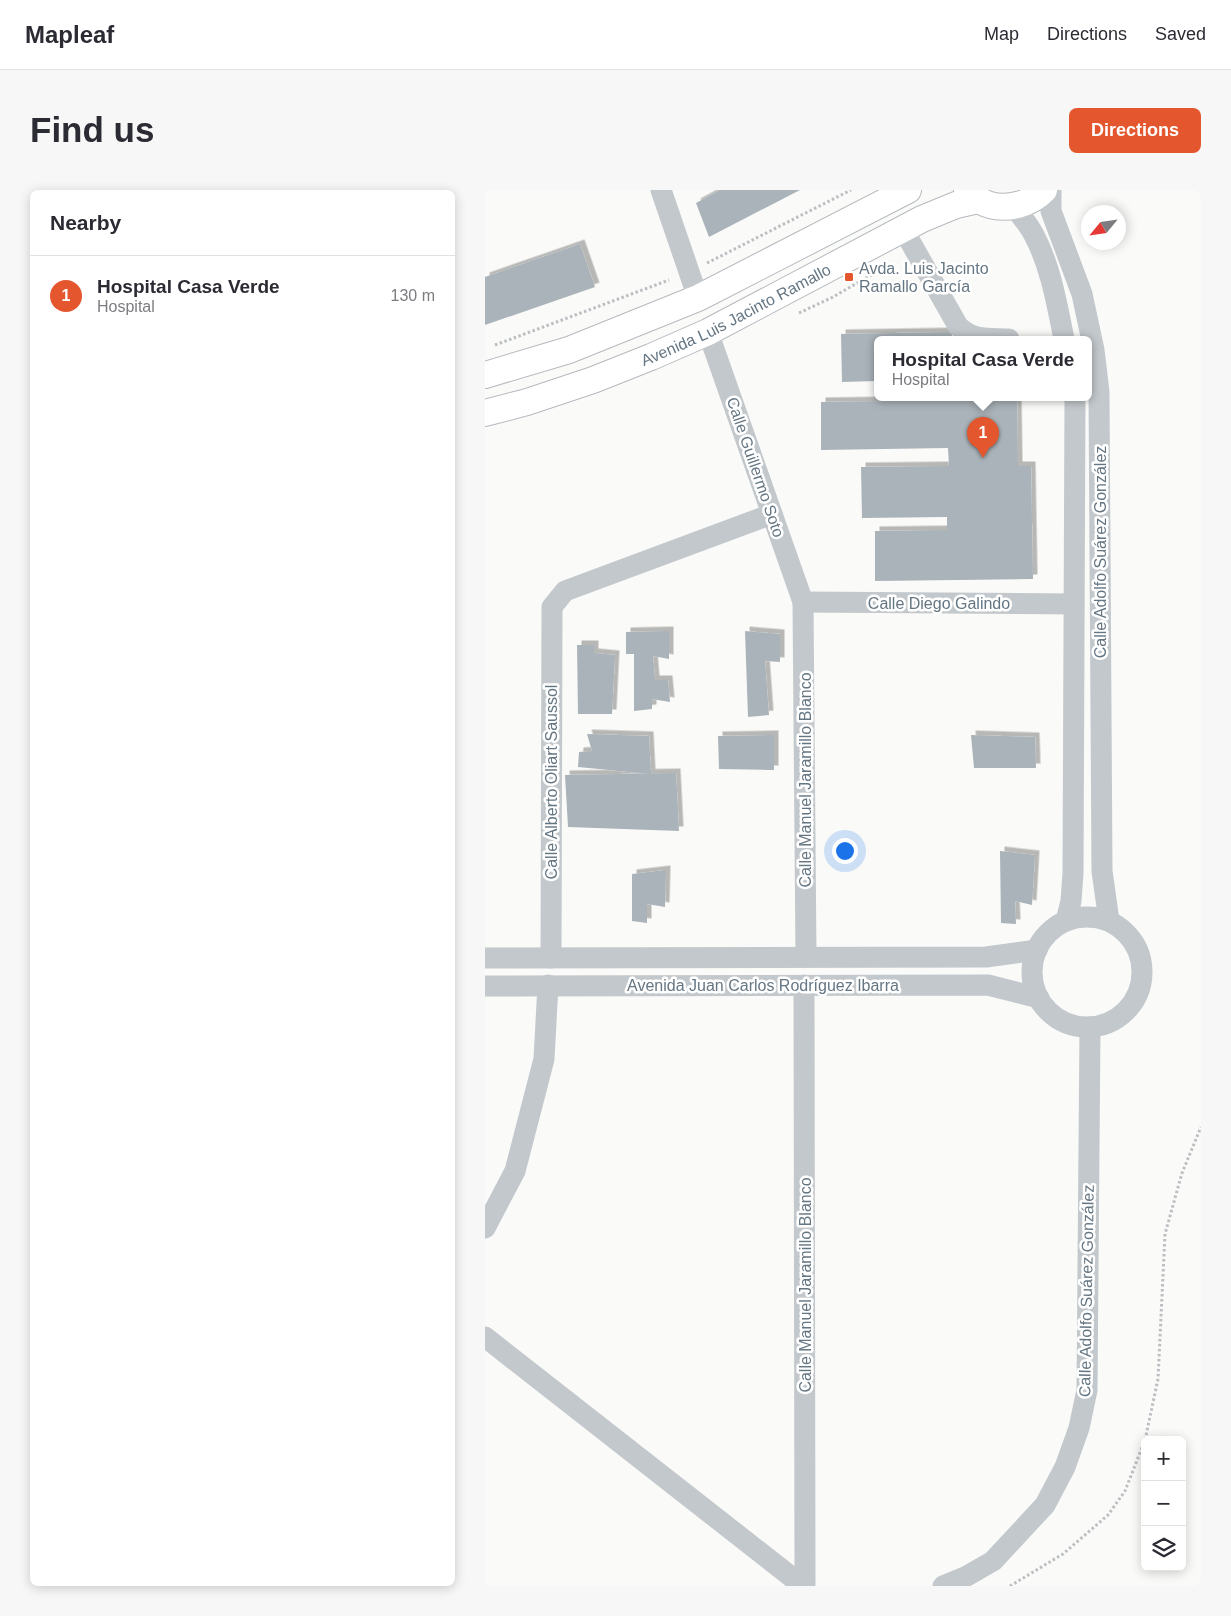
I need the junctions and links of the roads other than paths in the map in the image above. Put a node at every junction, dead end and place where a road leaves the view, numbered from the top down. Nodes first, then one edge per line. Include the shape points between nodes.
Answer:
1 (661, 190) edge
2 (908, 190) edge
3 (1044, 190) edge
4 (1051, 190) edge
5 (972, 195) edge
6 (1014, 207) junction
7 (909, 240) junction
8 (697, 298) junction
9 (708, 332) junction
10 (970, 336) edge
11 (1064, 336) edge
12 (1091, 336) edge
13 (1092, 341) edge
14 (485, 375) edge
15 (1075, 401) edge
16 (485, 413) edge
17 (772, 514) junction
18 (803, 602) junction
19 (1074, 604) junction
20 (1066, 921) junction
21 (1109, 921) junction
22 (1037, 950) junction
23 (485, 958) edge
24 (551, 958) junction
25 (806, 958) junction
26 (549, 985) junction
27 (804, 985) junction
28 (485, 986) edge
29 (1039, 998) junction
30 (1090, 1027) junction
31 (485, 1228) edge
32 (485, 1337) edge
33 (804, 1586) edge
34 (943, 1586) edge

1 - 8 street
2 - 8 main road, Avenida Luis Jacinto Ramallo
3 - 6 main road via 1039,196
4 - 12 street, Calle Adolfo Suárez González via 1051,211 1082,294
5 - 6 main road via 990,205
5 - 7 main road, Avenida Luis Jacinto Ramallo via 922,219
6 - 11 street via 1034,234 1045,262
7 - 9 main road, Avenida Luis Jacinto Ramallo
7 - 10 street via 958,326
8 - 14 main road, Avenida Luis Jacinto Ramallo via 569,350
9 - 16 main road, Avenida Luis Jacinto Ramallo via 593,380
9 - 17 street, Calle Guillermo Soto
13 - 21 street, Calle Adolfo Suárez González via 1099,392 1102,871
15 - 19 street, Calle Adolfo Suárez González
17 - 18 street, Calle Guillermo Soto
17 - 24 street, Calle Alberto Oliart Saussol via 565,591 551,607
18 - 19 street, Calle Diego Galindo
18 - 25 street, Calle Manuel Jaramillo Blanco
19 - 20 street, Calle Adolfo Suárez González via 1073,873
20 - 21 street via 1093,917
20 - 22 street via 1047,934
21 - 30 street via 1122,929 1136,946 1142,964 1141,982 1135,1000 1125,1012 1108,1023
22 - 25 street, Avenida Juan Carlos Rodríguez Ibarra via 986,958
22 - 29 street via 1032,966
23 - 24 street, Avenida Juan Carlos Rodríguez Ibarra
24 - 25 street, Avenida Juan Carlos Rodríguez Ibarra
26 - 27 street, Avenida Juan Carlos Rodríguez Ibarra
26 - 28 street, Avenida Juan Carlos Rodríguez Ibarra
26 - 31 street via 543,1059 515,1171
27 - 29 street, Avenida Juan Carlos Rodríguez Ibarra via 988,985
27 - 33 street, Calle Manuel Jaramillo Blanco
29 - 30 street via 1050,1012 1069,1024
30 - 34 street, Calle Adolfo Suárez González via 1087,1390 1079,1428 1065,1467 1045,1505 993,1561
32 - 33 street

